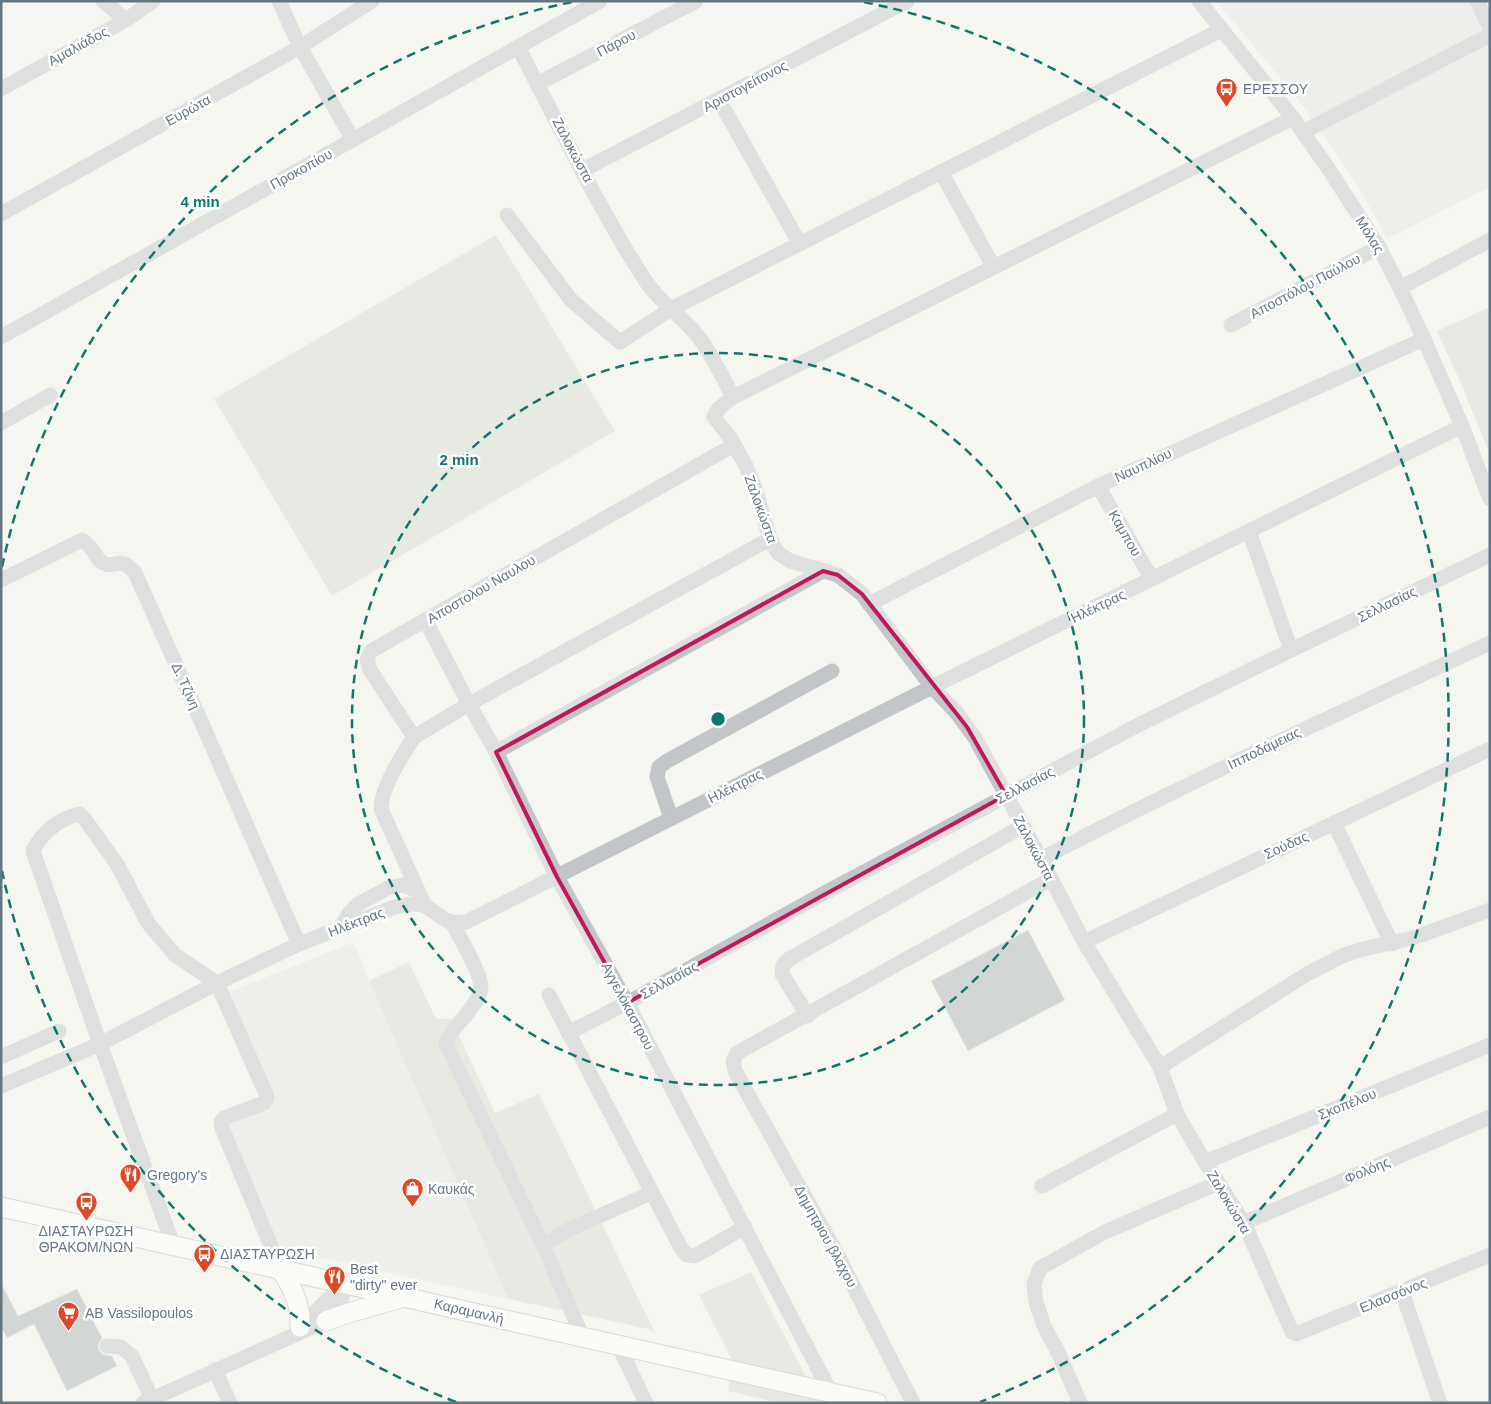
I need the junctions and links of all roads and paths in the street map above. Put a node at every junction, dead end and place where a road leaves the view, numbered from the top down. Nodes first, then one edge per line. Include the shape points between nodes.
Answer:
1 (103, 1) edge
2 (153, 1) edge
3 (279, 1) edge
4 (372, 1) edge
5 (600, 1) edge
6 (696, 1) edge
7 (907, 1) edge
8 (1199, 1) edge
9 (1477, 1) edge
10 (126, 20) junction
11 (1490, 28) edge
12 (1222, 30) junction
13 (1490, 35) edge
14 (300, 47) junction
15 (518, 47) junction
16 (537, 84) junction
17 (1, 89) edge
18 (720, 100) junction
19 (1293, 118) junction
20 (1303, 132) junction
21 (353, 140) junction
22 (583, 170) junction
23 (941, 172) junction
24 (1, 214) edge
25 (507, 214) dead end
26 (1490, 240) edge
27 (800, 244) junction
28 (1379, 247) junction
29 (993, 266) junction
30 (1400, 288) junction
31 (671, 309) junction
32 (1231, 325) dead end
33 (1, 336) edge
34 (1424, 339) junction
35 (50, 396) dead end
36 (733, 397) junction
37 (1, 423) edge
38 (1462, 426) junction
39 (734, 445) junction
40 (1098, 486) junction
41 (1490, 499) edge
42 (1249, 531) junction
43 (770, 539) junction
44 (1490, 555) edge
45 (823, 571) junction
46 (1152, 579) junction
47 (1, 580) edge
48 (868, 604) junction
49 (425, 620) junction
50 (1490, 643) edge
51 (1291, 650) junction
52 (832, 671) dead end
53 (932, 687) junction
54 (469, 704) junction
55 (414, 737) junction
56 (1490, 749) edge
57 (496, 752) junction
58 (1006, 795) junction
59 (672, 818) junction
60 (1334, 823) junction
61 (1023, 826) junction
62 (1041, 859) junction
63 (557, 877) junction
64 (1051, 879) junction
65 (418, 891) junction
66 (426, 906) junction
67 (1490, 910) edge
68 (452, 923) junction
69 (340, 928) junction
70 (1084, 942) junction
71 (299, 944) junction
72 (1392, 944) junction
73 (217, 983) junction
74 (549, 995) dead end
75 (627, 1004) junction
76 (808, 1016) junction
77 (59, 1031) dead end
78 (568, 1033) junction
79 (100, 1044) junction
80 (1490, 1045) edge
81 (1, 1057) edge
82 (1160, 1067) junction
83 (1, 1086) edge
84 (1177, 1114) junction
85 (1490, 1117) edge
86 (1205, 1162) junction
87 (1218, 1183) junction
88 (1042, 1186) dead end
89 (651, 1193) junction
90 (1, 1207) edge
91 (1244, 1223) junction
92 (745, 1227) junction
93 (543, 1245) junction
94 (174, 1246) junction
95 (1490, 1255) edge
96 (281, 1270) junction
97 (344, 1283) junction
98 (1402, 1292) junction
99 (406, 1297) junction
100 (326, 1321) junction
101 (296, 1331) junction
102 (1296, 1334) joint
103 (583, 1338) junction
104 (618, 1345) junction
105 (107, 1346) dead end
106 (215, 1370) junction
107 (831, 1393) junction
108 (147, 1401) edge
109 (230, 1403) edge
110 (646, 1403) edge
111 (877, 1403) edge
112 (913, 1403) edge
113 (1080, 1403) edge
114 (1440, 1403) edge

1 - 10 street
2 - 10 street, Αμαλιάδος
3 - 14 street
4 - 14 street, Ευρώτα
5 - 15 street, Προκοπίου
6 - 16 street, Πάρου
7 - 18 street, Αριστογείτονος
8 - 12 street, Μόλας
9 - 11 street
10 - 17 street, Αμαλιάδος
12 - 19 street, Μόλας
12 - 23 street
13 - 20 street
14 - 21 street
14 - 24 street, Ευρώτα
15 - 16 street, Ζαλοκώστα
15 - 21 street, Προκοπίου
16 - 22 street, Ζαλοκώστα
18 - 22 street, Αριστογείτονος
18 - 27 street
19 - 20 street, Μόλας
19 - 29 street
20 - 28 street, Μόλας
21 - 33 street, Προκοπίου
22 - 31 street, Ζαλοκώστα via 645,279
23 - 27 street
23 - 29 street
25 - 31 street via 571,300 620,342
26 - 30 street
27 - 31 street
28 - 30 street, Μόλας
28 - 32 street, Αποστόλου Παύλου
29 - 36 street
30 - 34 street, Μόλας
31 - 36 street, Ζαλοκώστα via 698,336
34 - 38 street, Μόλας
34 - 40 street, Ναυπλίου
35 - 37 street
36 - 39 street, Ζαλοκώστα via 718,409 714,417
38 - 41 street, Μόλας
38 - 42 street, Ηλέκτρας
39 - 43 street, Ζαλοκώστα via 755,488
39 - 49 street, Αποστολου Ναυλου
40 - 46 street, Καμπου
40 - 48 street, Ναυπλίου
42 - 46 street, Ηλέκτρας
42 - 51 street
43 - 45 street, Ζαλοκώστα via 778,553 790,561
43 - 54 street
44 - 51 street, Σελλασίας
45 - 48 street, Ζαλοκώστα via 838,575 862,594
45 - 57 street
46 - 53 street, Ηλέκτρας
47 - 71 street, Δ. Τζίνη via 82,540 103,563 123,563 135,573
48 - 53 street, Ζαλοκώστα
49 - 54 street, Αγγελόκαστρου
49 - 55 street, Αποστολου Ναυλου via 371,652 367,660 370,670
50 - 62 street, Ιπποδάμειας via 1125,815
51 - 58 street, Σελλασίας via 1140,724
52 - 59 street via 667,761 657,777
53 - 58 street, Ζαλοκώστα via 967,727
53 - 59 street, Ηλέκτρας
54 - 55 street
54 - 57 street, Αγγελόκαστρου
55 - 65 street via 396,764 381,801 381,810
56 - 60 street, Σούδας
57 - 63 street, Αγγελόκαστρου
58 - 61 street, Ζαλοκώστα
58 - 75 street, Σελλασίας
59 - 63 street, Ηλέκτρας
60 - 70 street, Σούδας
60 - 72 street
61 - 62 street, Ζαλοκώστα
61 - 76 street via 789,959 783,965 782,974
62 - 64 street, Ζαλοκώστα
63 - 68 street, Ηλέκτρας via 466,922
63 - 75 street, Αγγελόκαστρου
64 - 70 street, Ζαλοκώστα
64 - 76 street
65 - 66 street
65 - 69 street via 403,885 388,888 358,904
66 - 68 street
66 - 69 street, Ηλέκτρας via 404,905
67 - 72 street
68 - 93 street via 481,986 478,997 448,1035 446,1044
69 - 71 street, Ηλέκτρας
70 - 82 street, Ζαλοκώστα
71 - 73 street, Ηλέκτρας
72 - 82 street via 1363,949 1307,974
73 - 79 street, Ηλέκτρας
73 - 79 street via 175,955 148,923 117,864 84,818 79,814 70,816 38,840 33,851
73 - 96 street via 267,1099 224,1118 222,1128
74 - 78 street
75 - 78 street, Σελλασίας
75 - 92 street, Αγγελόκαστρου
76 - 112 street, Δημητριου βλαχου via 738,1053 733,1061 735,1071 838,1256
77 - 81 street
78 - 89 street
79 - 83 street, Ηλέκτρας
79 - 94 street
80 - 86 street, Σκοπέλου
82 - 84 street, Ζαλοκώστα
84 - 86 street, Ζαλοκώστα
84 - 88 street
85 - 91 street, Φολόης
86 - 87 street, Ζαλοκώστα
87 - 91 street, Ζαλοκώστα
87 - 113 street via 1105,1232 1040,1268 1034,1284 1036,1302
89 - 92 street via 680,1248 687,1254 695,1256
89 - 93 street via 570,1229
90 - 94 main road, Καραμανλή
91 - 102 street, Ζαλοκώστα via 1285,1319
92 - 107 street, Αγγελόκαστρου
93 - 103 street
94 - 96 main road, Καραμανλή
95 - 98 street, Ελασσόνος
96 - 97 main road, Καραμανλή
96 - 101 main road via 299,1304
97 - 99 main road, Καραμανλή
97 - 100 street via 342,1300
97 - 101 street
98 - 102 street, Ελασσόνος
98 - 114 street
99 - 100 main road
99 - 103 main road, Καραμανλή
100 - 101 street via 308,1330
101 - 106 street
103 - 104 main road, Καραμανλή
104 - 107 main road, Καραμανλή
104 - 110 street
105 - 108 street via 121,1347 132,1356
106 - 108 street
106 - 109 street
107 - 111 main road, Καραμανλή

